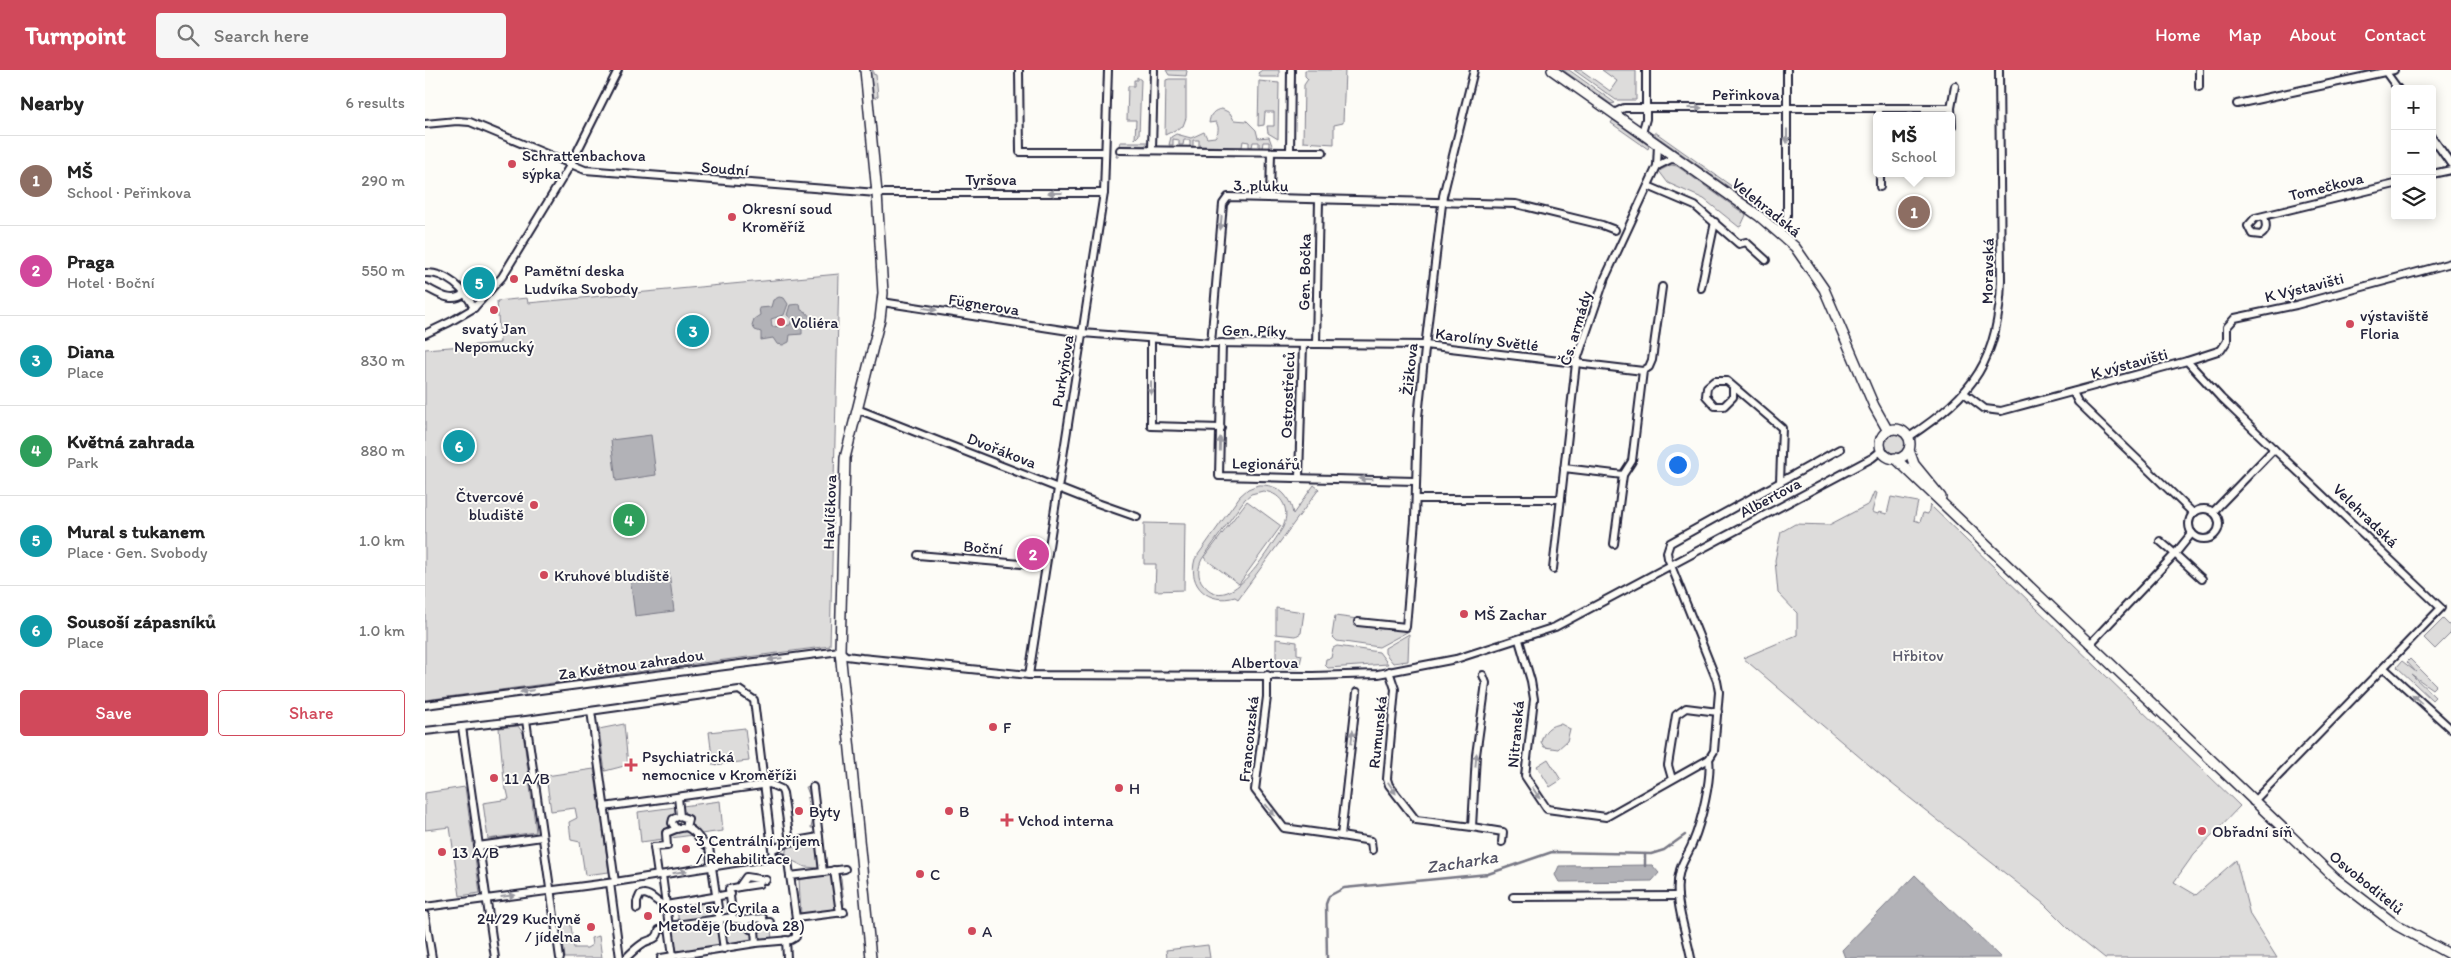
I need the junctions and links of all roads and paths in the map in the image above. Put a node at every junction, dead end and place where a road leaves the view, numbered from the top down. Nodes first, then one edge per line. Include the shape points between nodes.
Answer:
1 (618, 70) edge
2 (865, 70) edge
3 (1019, 70) edge
4 (1108, 70) edge
5 (1154, 70) edge
6 (1291, 70) edge
7 (1474, 70) edge
8 (1552, 70) edge
9 (1646, 70) edge
10 (1787, 70) edge
11 (1999, 70) edge
12 (2199, 70) edge
13 (2394, 70) edge
14 (2386, 71) edge
15 (2395, 85) edge
16 (1955, 86) dead end
17 (2199, 87) dead end
18 (2237, 104) dead end
19 (1646, 108) junction
20 (1787, 108) junction
21 (1879, 108) junction
22 (1951, 108) junction
23 (1879, 112) edge
24 (1951, 112) edge
25 (1614, 113) junction
26 (425, 124) edge
27 (1643, 134) junction
28 (2436, 143) edge
29 (1657, 144) junction
30 (1152, 149) junction
31 (1120, 150) dead end
32 (1105, 152) junction
33 (1271, 152) junction
34 (1289, 152) junction
35 (1323, 152) dead end
36 (1680, 160) junction
37 (571, 164) junction
38 (2451, 164) edge
39 (1657, 166) junction
40 (2451, 170) edge
41 (2436, 173) edge
42 (1880, 177) edge
43 (2391, 185) edge
44 (1648, 186) junction
45 (1880, 187) dead end
46 (877, 193) junction
47 (1104, 193) junction
48 (1270, 198) junction
49 (1319, 200) junction
50 (1443, 202) junction
51 (2264, 216) dead end
52 (1715, 222) junction
53 (1615, 230) dead end
54 (1779, 231) junction
55 (1766, 260) dead end
56 (2451, 263) edge
57 (425, 273) edge
58 (425, 287) edge
59 (1663, 287) dead end
60 (1701, 288) dead end
61 (464, 294) junction
62 (882, 302) junction
63 (475, 308) junction
64 (1082, 333) junction
65 (425, 334) edge
66 (1151, 339) junction
67 (1211, 343) junction
68 (1222, 343) junction
69 (1303, 344) junction
70 (1316, 344) junction
71 (1425, 346) junction
72 (2187, 361) junction
73 (1576, 363) junction
74 (1643, 371) junction
75 (1733, 388) junction
76 (2073, 392) junction
77 (1964, 393) junction
78 (857, 409) junction
79 (1221, 428) junction
80 (1888, 431) junction
81 (1909, 437) junction
82 (1840, 449) dead end
83 (2274, 449) junction
84 (1882, 450) junction
85 (1909, 450) junction
86 (1895, 458) junction
87 (1565, 468) junction
88 (1623, 474) junction
89 (1299, 477) junction
90 (1415, 481) junction
91 (1780, 482) junction
92 (1058, 487) junction
93 (1561, 498) junction
94 (1416, 499) junction
95 (2213, 512) junction
96 (2193, 513) junction
97 (1955, 514) junction
98 (1137, 516) dead end
99 (2192, 533) junction
100 (2160, 541) dead end
101 (1615, 544) dead end
102 (2175, 554) junction
103 (918, 555) dead end
104 (1045, 566) junction
105 (1671, 566) junction
106 (1553, 569) dead end
107 (2202, 579) dead end
108 (1358, 622) dead end
109 (1519, 640) junction
110 (2089, 645) junction
111 (840, 651) junction
112 (2384, 668) junction
113 (1389, 672) junction
114 (1029, 675) junction
115 (1483, 675) dead end
116 (1267, 676) junction
117 (1357, 692) dead end
118 (425, 705) edge
119 (591, 711) junction
120 (1718, 712) junction
121 (526, 720) junction
122 (462, 726) junction
123 (2451, 729) edge
124 (425, 730) edge
125 (1709, 758) junction
126 (1672, 778) junction
127 (764, 785) junction
128 (813, 787) dead end
129 (678, 797) junction
130 (2253, 802) junction
131 (604, 808) junction
132 (680, 816) junction
133 (686, 827) junction
134 (1472, 827) junction
135 (676, 829) junction
136 (1341, 836) junction
137 (543, 837) junction
138 (819, 837) junction
139 (790, 842) junction
140 (1501, 842) dead end
141 (478, 846) junction
142 (773, 849) junction
143 (1372, 850) dead end
144 (773, 857) junction
145 (713, 867) junction
146 (845, 869) dead end
147 (834, 870) junction
148 (823, 872) junction
149 (660, 875) junction
150 (790, 876) junction
151 (763, 880) dead end
152 (613, 883) junction
153 (550, 890) junction
154 (731, 895) junction
155 (1678, 896) junction
156 (717, 897) junction
157 (1513, 897) dead end
158 (488, 899) junction
159 (666, 905) junction
160 (425, 907) edge
161 (637, 909) dead end
162 (425, 915) edge
163 (733, 917) junction
164 (796, 918) junction
165 (720, 919) junction
166 (743, 920) junction
167 (669, 926) junction
168 (755, 930) junction
169 (786, 940) junction
170 (756, 943) junction
171 (427, 945) edge
172 (724, 948) junction
173 (429, 955) edge
174 (2451, 955) edge
175 (673, 956) junction
176 (495, 958) edge
177 (560, 958) edge
178 (620, 958) edge
179 (626, 958) edge
180 (661, 958) edge
181 (787, 958) edge
182 (871, 958) edge
183 (1691, 958) edge

1 - 37 street
2 - 46 main road, Havlíčkova
3 - 32 street via 1020,152
4 - 32 street, Purkyňova
5 - 30 street
6 - 34 street
7 - 50 street, Žižkova
8 - 25 main road, Velehradská
9 - 19 street
10 - 20 street
11 - 77 street, Moravská via 2000,314 1987,360
12 - 17 street
13 - 14 street
14 - 15 street
14 - 18 street
16 - 22 street
19 -> 20 street, Peřinkova
19 - 25 street, Peřinkova via 1621,108
19 - 27 street
20 - 21 street, Peřinkova
20 -> 54 street via 1787,214
21 - 22 street, Peřinkova
21 - 23 street
22 - 24 street
25 - 27 main road, Velehradská
26 - 37 street, Soudní via 470,122
27 - 29 main road, Velehradská
28 - 38 street
29 - 36 main road, Velehradská
29 - 39 street
30 - 31 street
30 - 33 street
32 - 47 street, Purkyňova
33 - 34 street
33 - 48 street
34 - 35 street
36 - 39 street via 1671,159
36 - 54 main road, Velehradská
37 - 46 street, Soudní via 585,170
37 - 63 street via 502,277
39 - 44 street, Čs. armády
40 - 41 street
42 - 45 street
43 - 51 street, Tomečkova
44 - 52 street via 1695,206
44 - 73 street, Čs. armády via 1605,278
47 -> 46 street, Tyršova
46 - 62 main road, Havlíčkova
47 - 64 street, Purkyňova
48 - 49 street, 3. pluku
48 -> 67 street, 3. pluku via 1230,196 1224,201
49 - 50 street, 3. pluku
49 - 70 street, Gen. Bočka
50 - 53 street, 3. pluku via 1516,204
50 - 71 street, Žižkova
52 - 55 street via 1739,244 1746,242
52 - 60 street
54 - 80 main road, Velehradská via 1803,256 1824,289
56 - 72 street, K Výstavišti via 2235,318 2227,327 2227,341 2221,350
57 - 61 street via 432,272 458,285
58 - 61 street via 449,299 457,299
59 - 74 street via 1652,360
61 - 63 street
62 -> 64 street, Fügnerova
62 - 78 main road, Havlíčkova
63 - 65 street
64 - 66 street, Gen. Píky
64 - 92 street, Purkyňova
66 - 67 street, Gen. Píky
66 -> 79 street via 1151,426
67 - 68 street, Gen. Píky
68 - 69 street, Gen. Píky
68 - 79 street, Legionářů
69 - 70 street, Gen. Píky
69 - 89 street, Ostrostřelců
70 - 71 street, Gen. Píky
71 - 73 street, Karolíny Světlé
71 - 90 street, Žižkova
72 - 76 street, K výstavišti
72 - 83 street, K výstavišti
73 - 74 street, Karolíny Světlé
73 - 87 street, Čs. armády
74 - 88 street via 1632,461
75 - 75 street via 1733,396 1724,406 1715,406 1707,396 1707,387 1713,380 1727,381
75 - 91 street via 1782,428
76 - 77 street, K výstavišti via 1996,412 1985,409
76 - 96 street via 2089,414
77 - 81 street, Moravská via 1947,411
78 - 92 street, Dvořákova
78 - 111 main road, Havlíčkova via 845,458
89 -> 79 street, Legionářů via 1219,476
80 - 81 main road via 1898,429
80 - 84 main road via 1881,441
81 - 85 main road
82 - 91 street, Albertova
83 - 95 street
83 - 112 street, Velehradská via 2441,608
84 - 86 main road
84 - 105 street, Albertova
85 - 86 main road
85 - 97 main road via 1914,464
86 - 97 main road
87 - 88 street
87 - 93 street, Čs. armády
88 - 101 street
90 -> 89 street, Legionářů
90 - 94 street, Žižkova
91 - 105 street, Albertova via 1670,543 1667,552
92 - 98 street, Dvořákova
92 - 104 street, Purkyňova
93 - 94 street
93 - 106 street, Čs. armády
94 - 108 street, Žižkova via 1406,627
95 - 96 street via 2203,509
95 - 99 street via 2218,522 2216,532 2201,539
96 - 99 street via 2189,523
97 - 110 main road
99 - 102 street
100 - 102 street
102 - 107 street
102 - 110 street
103 - 104 street, Boční
104 - 114 street, Purkyňova
105 - 109 street, Albertova via 1567,621
105 - 120 street via 1717,681
109 - 113 street, Albertova via 1456,659
109 -> 126 street, Nitranská via 1534,699 1525,776 1547,809 1606,817
110 - 130 main road
111 - 114 street, Albertova via 846,656
111 -> 118 street, Za Květnou zahradou
111 - 182 main road, Havlíčkova
123 -> 112 street
112 - 130 street
113 - 116 street, Albertova
113 -> 134 street, Rumunská via 1395,689 1387,762 1389,785 1416,820
114 - 116 street, Albertova
134 -> 115 street via 1476,755 1486,684
116 -> 136 street, Francouzská via 1255,790 1284,828
136 -> 117 street
119 - 121 street
119 - 127 street via 739,690 754,700
119 - 131 street
120 - 125 street via 1714,751
120 - 126 street via 1686,708 1675,715 1668,765
121 - 122 street
121 - 137 street
122 - 124 street
122 - 141 street
125 - 126 street, Nitranská
125 - 155 street via 1709,782 1695,839 1680,870
127 - 129 street
127 - 139 street via 776,786 783,793
127 - 142 street
128 - 138 street
129 - 131 street
129 - 132 street
130 - 174 main road, Osvoboditelů via 2367,905
131 - 152 street
132 - 133 street via 688,819
132 - 135 street via 672,822
133 - 135 street
133 - 145 street via 698,834 709,847
134 - 140 street, Rumunská via 1503,832
135 - 149 street via 666,833 667,846 654,847
136 - 143 street, Francouzská via 1371,841
137 - 141 street
137 - 153 street
138 - 139 street
138 - 148 street
139 - 142 street
141 - 158 street
142 - 144 street
144 - 145 street
144 - 150 street via 782,856 788,861
149 -> 145 street
145 - 156 street
146 - 147 street
147 - 148 street
147 - 164 street via 842,913
148 - 150 street
149 - 152 street
149 - 159 street
150 - 164 street
151 - 154 street via 747,877 739,887 729,889
152 - 153 street
152 - 178 street
158 -> 153 street
153 - 177 street
154 - 156 street
154 - 163 street
155 - 157 street
155 - 183 street
156 - 159 street
156 - 165 street
158 - 160 street
158 - 176 street
159 - 161 street via 644,894 640,895
159 - 167 street
162 - 171 street
163 - 165 street
163 - 166 street
164 - 169 street via 796,937
165 - 167 street
165 - 172 street
166 - 168 street
166 - 168 street via 763,918 767,922
167 - 175 street
167 - 179 street via 659,930 653,941 644,942
168 - 170 street
169 - 170 street
169 - 181 street
170 - 172 street
171 - 173 street
172 - 175 street
175 - 180 street

